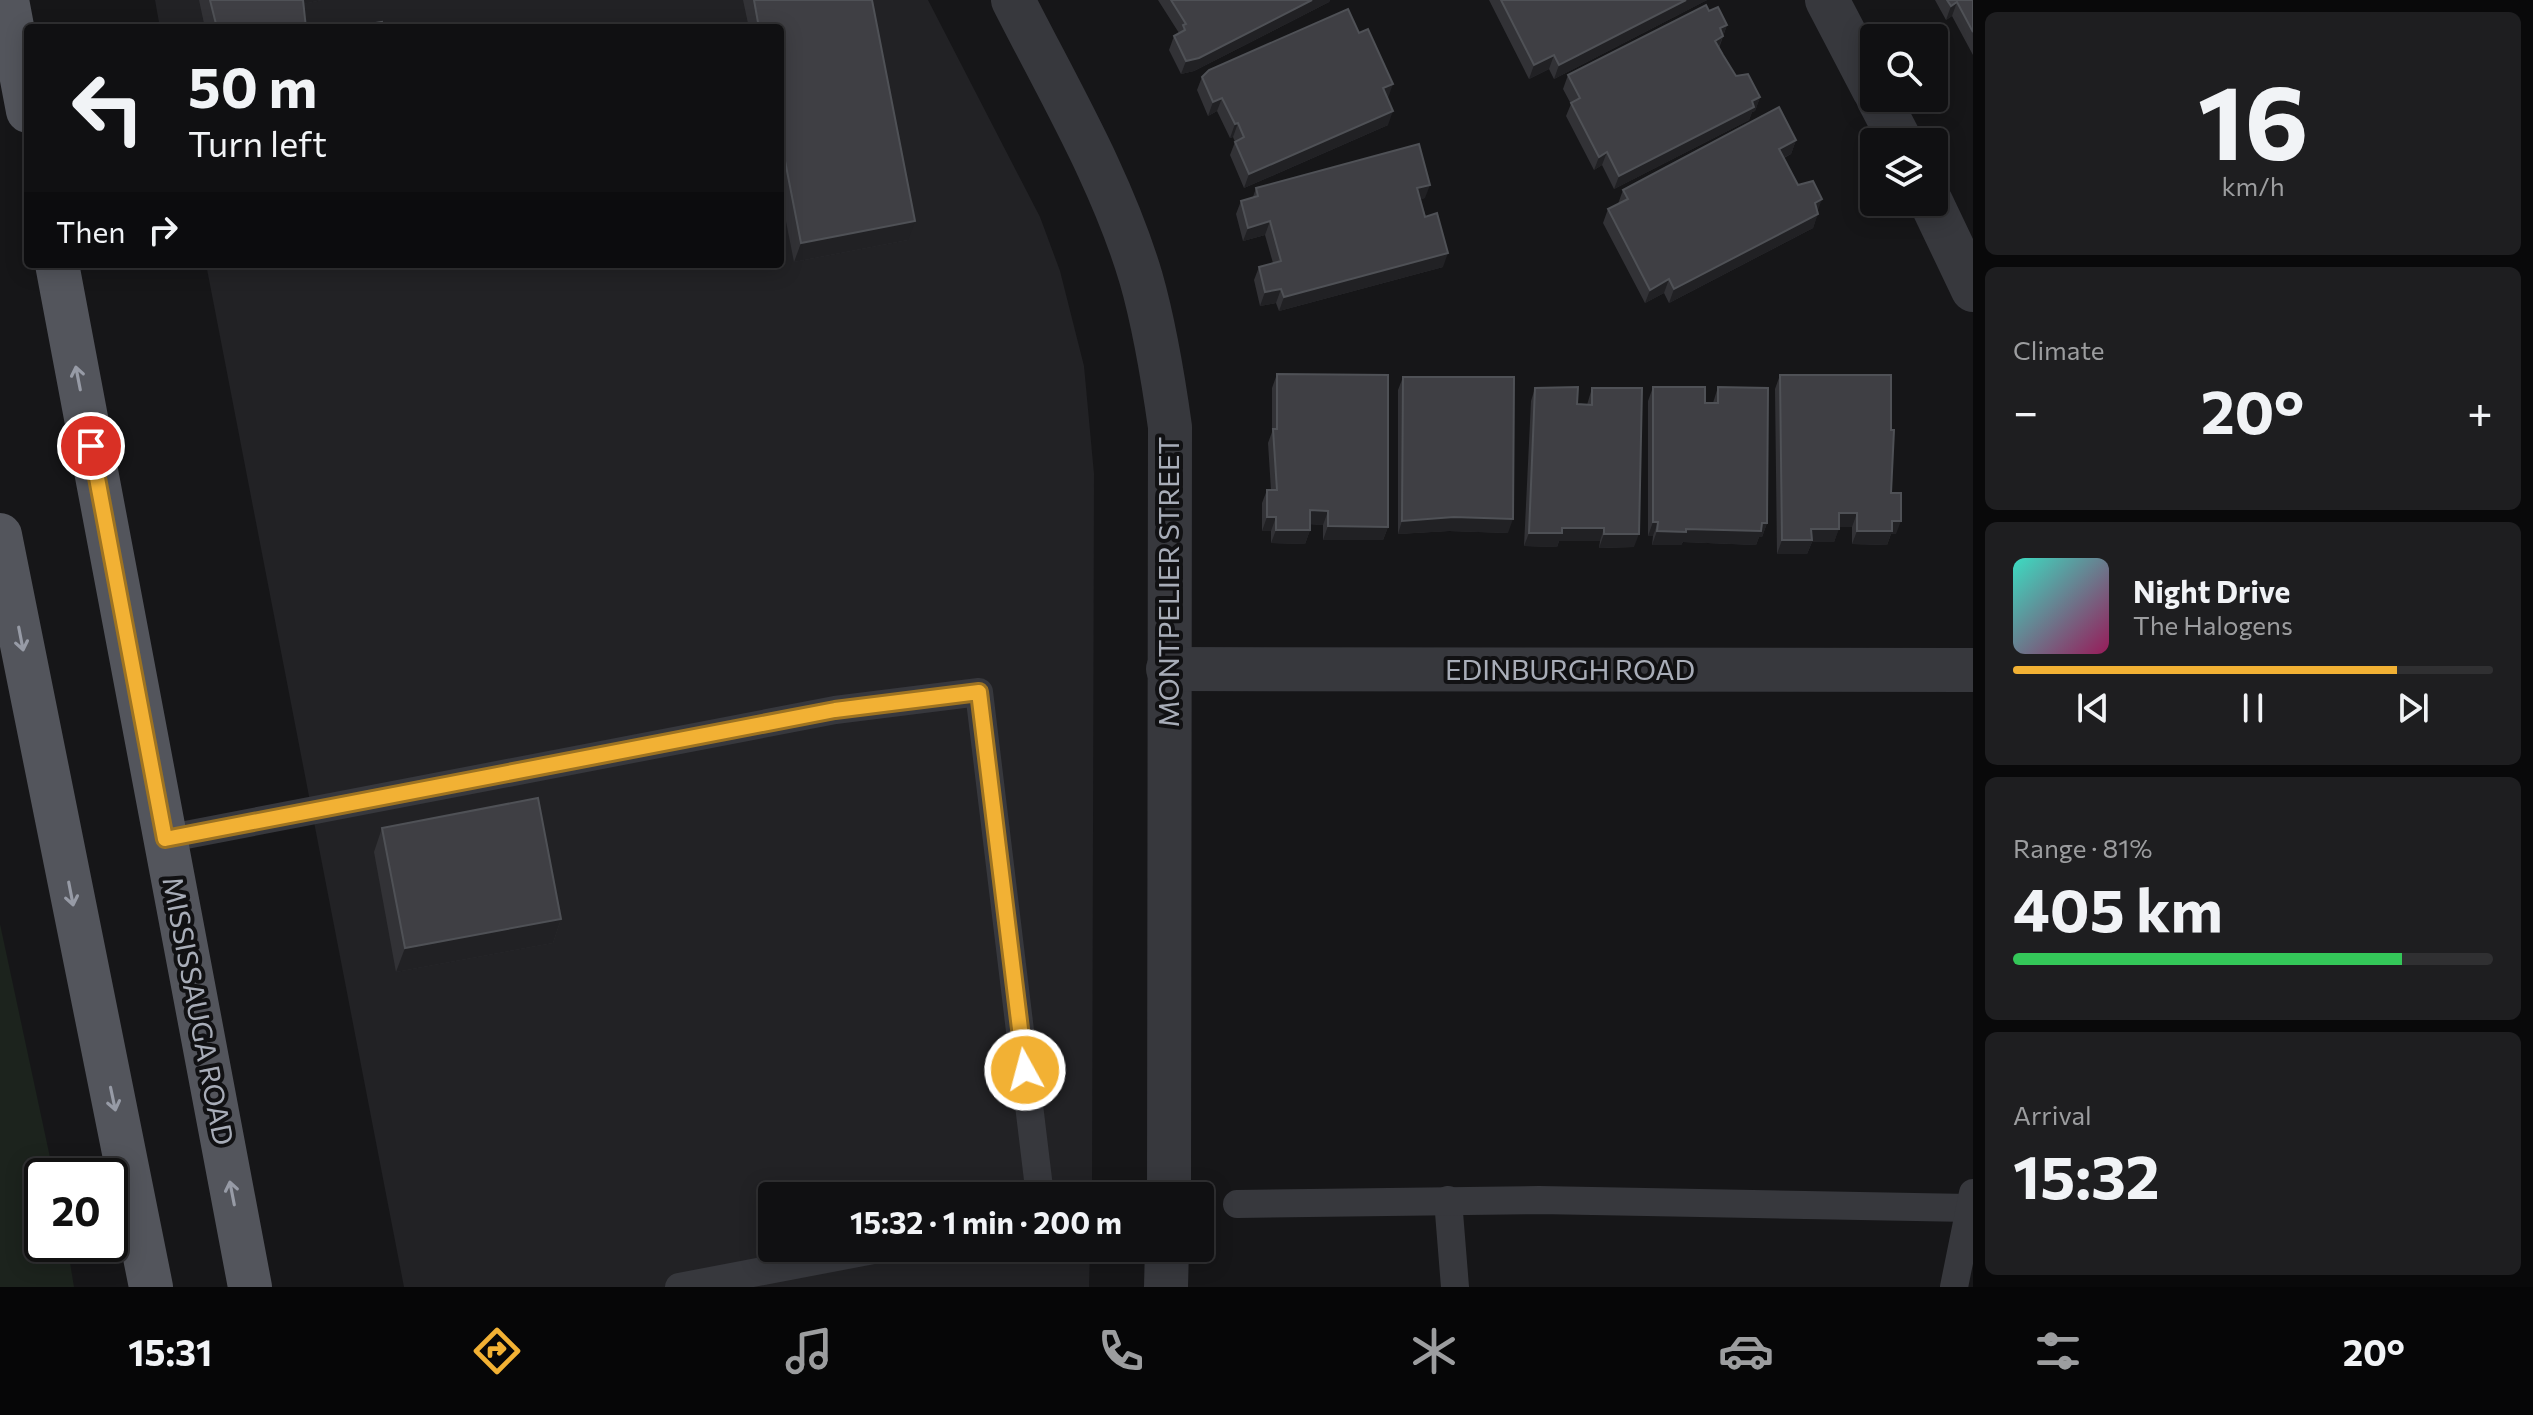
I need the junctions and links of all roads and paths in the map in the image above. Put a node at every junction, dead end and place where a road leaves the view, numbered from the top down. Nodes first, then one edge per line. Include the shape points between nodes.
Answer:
1 (7, 0) edge
2 (1013, 0) edge
3 (1827, 0) edge
4 (1860, 63) edge
5 (24, 90) edge
6 (1938, 216) edge
7 (58, 268) edge
8 (1973, 290) edge
9 (0, 535) edge
10 (1168, 669) junction
11 (1973, 670) edge
12 (165, 839) junction
13 (1038, 1182) edge
14 (1169, 1182) edge
15 (1448, 1200) junction
16 (1971, 1200) edge
17 (1237, 1204) dead end
18 (810, 1262) edge
19 (1167, 1262) edge
20 (151, 1287) edge
21 (250, 1287) edge
22 (679, 1287) edge
23 (1166, 1287) edge
24 (1455, 1287) edge
25 (1954, 1287) edge

1 - 5 main road
2 - 10 street, MONTPELIER STREET via 1100,170 1155,331 1170,427
3 - 4 street
6 - 8 street
12 -> 7 main road, MISSISSAUGA ROAD
9 -> 20 main road
10 - 11 street, EDINBURGH ROAD
10 - 14 street, MONTPELIER STREET
12 - 13 lane via 835,710 979,692
21 -> 12 main road, MISSISSAUGA ROAD
15 - 16 lane
15 - 17 lane
15 - 24 lane
16 - 25 lane
18 - 22 lane
19 - 23 street

